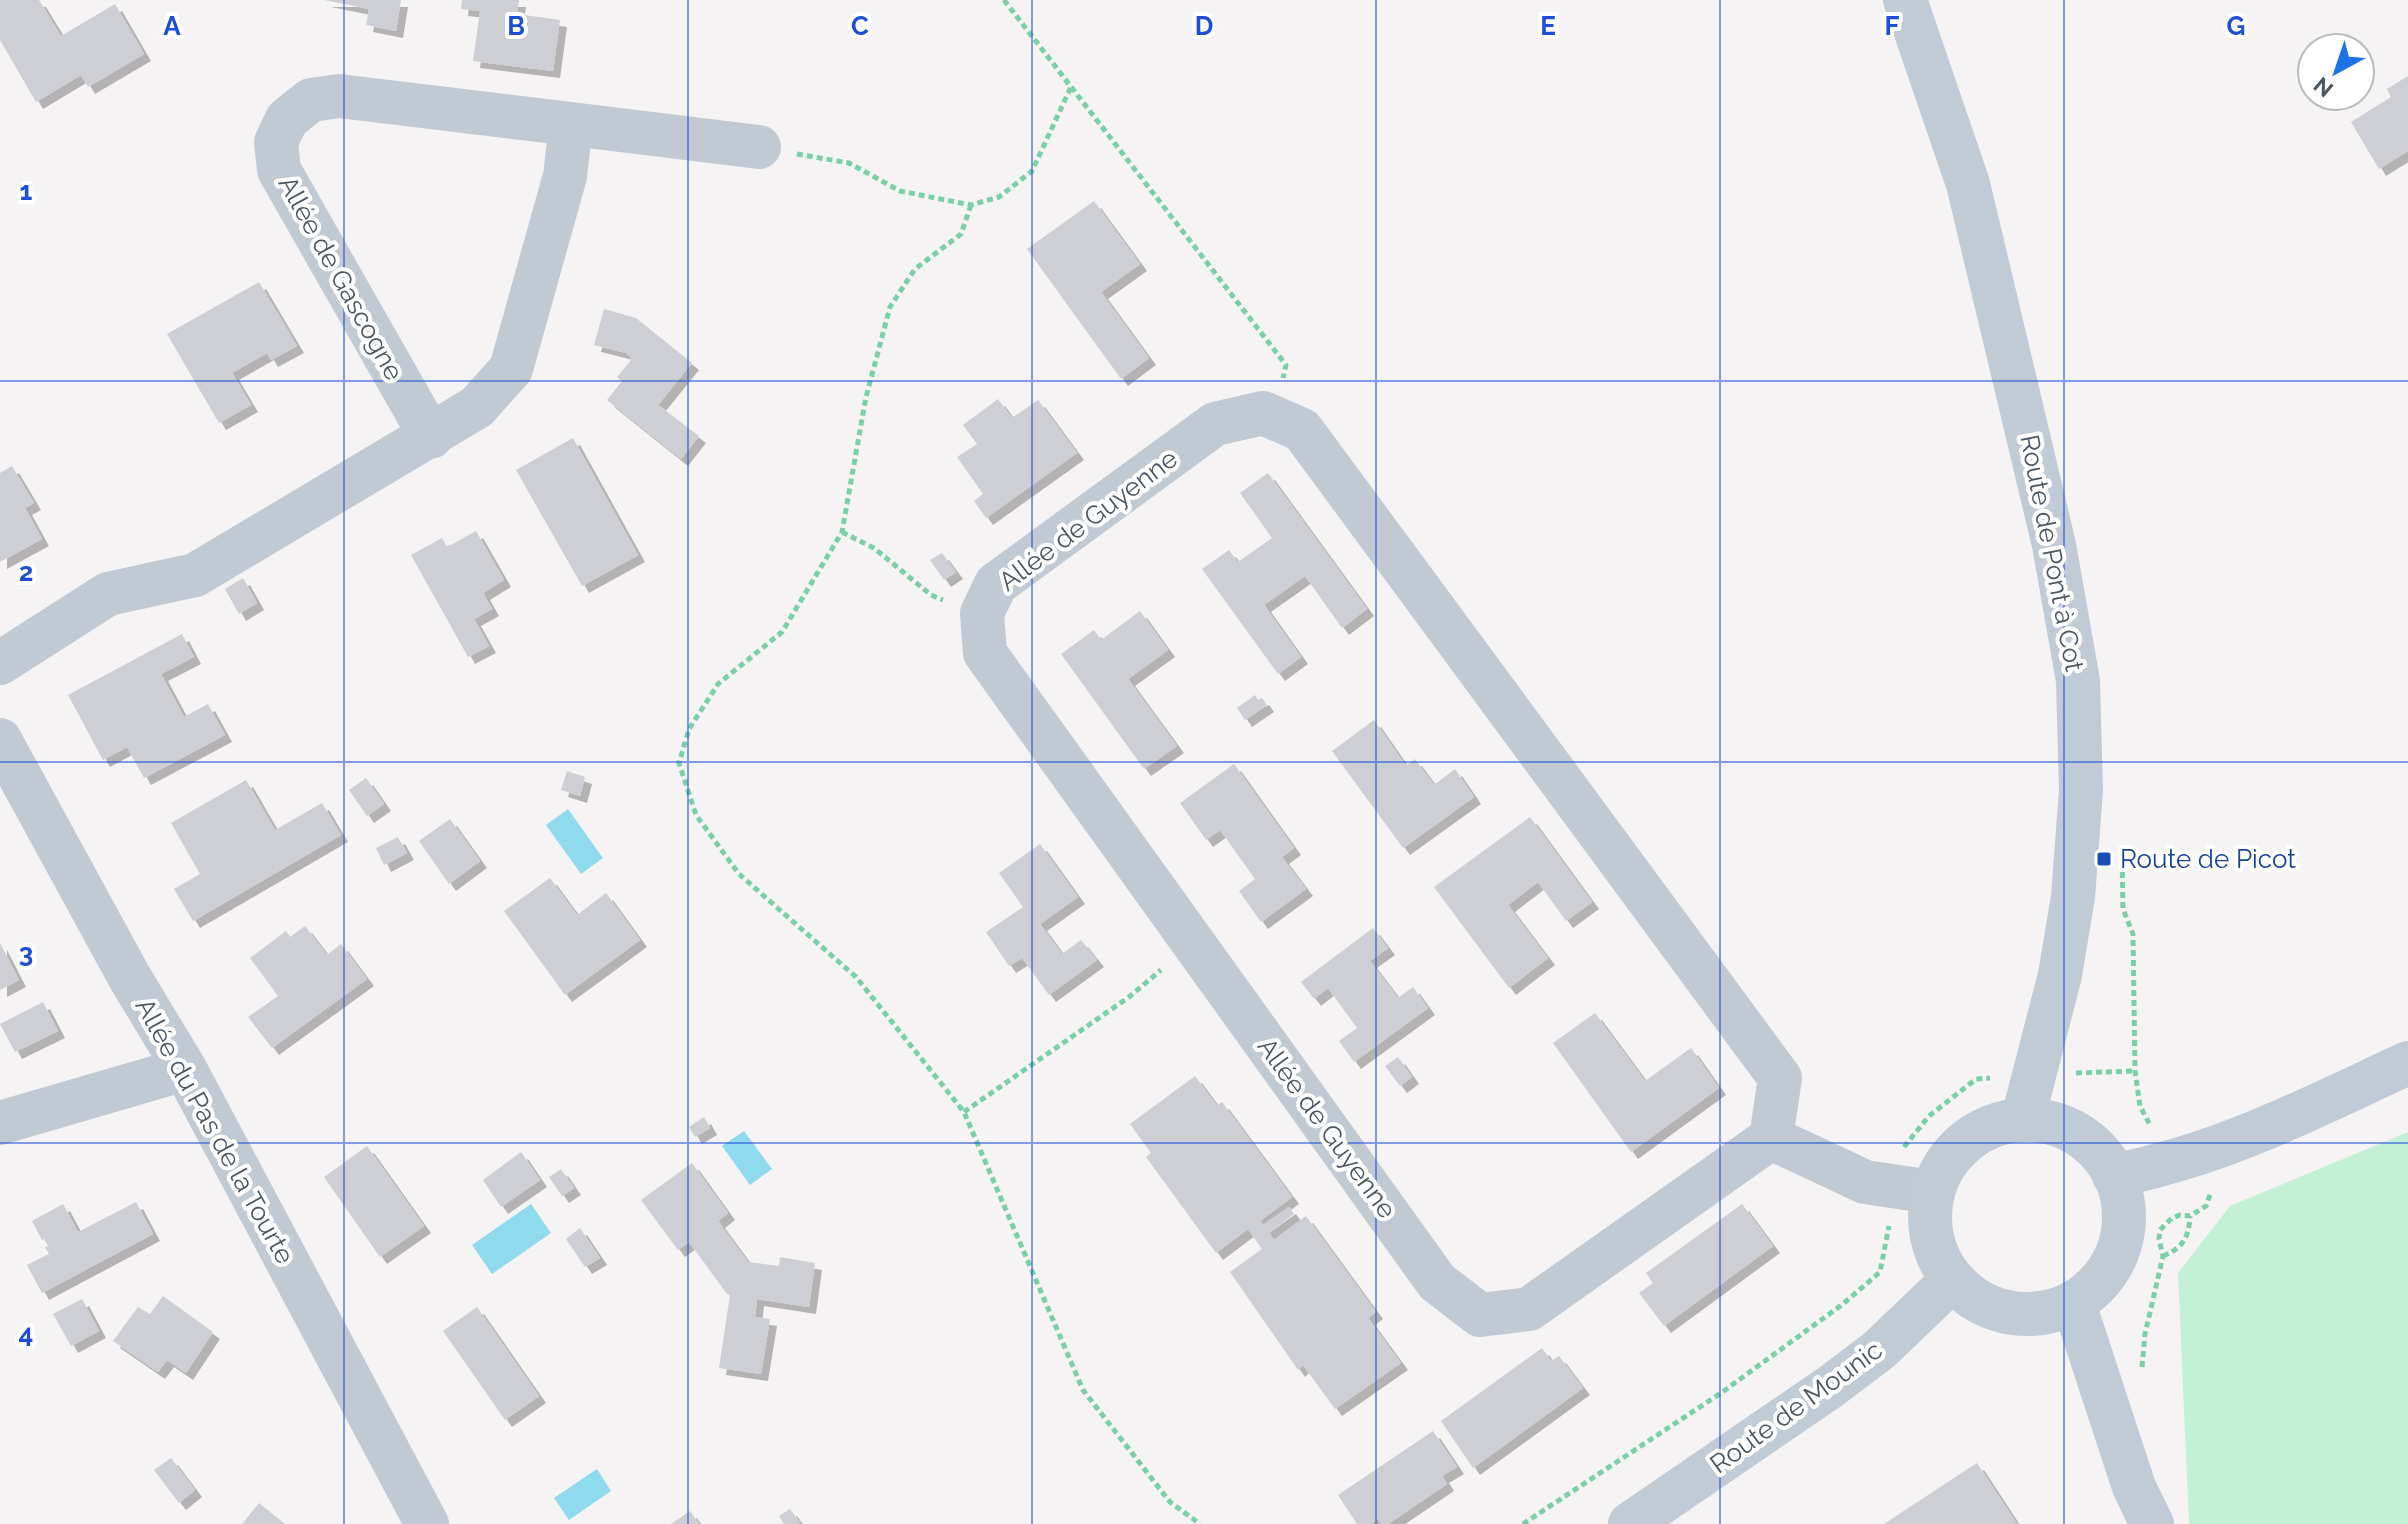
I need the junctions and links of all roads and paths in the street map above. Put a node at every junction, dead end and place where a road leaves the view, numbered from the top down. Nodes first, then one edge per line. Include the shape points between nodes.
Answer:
1 (1004, 0) edge
2 (1905, 0) edge
3 (1071, 87) junction
4 (571, 124) junction
5 (759, 147) joint
6 (971, 205) junction
7 (1273, 418) junction
8 (431, 437) junction
9 (842, 532) junction
10 (982, 613) junction
11 (0, 663) edge
12 (0, 740) edge
13 (1193, 942) junction
14 (2408, 1063) edge
15 (185, 1069) junction
16 (2135, 1071) dead end
17 (2027, 1098) junction
18 (964, 1112) junction
19 (0, 1123) edge
20 (1771, 1138) junction
21 (2114, 1176) junction
22 (1913, 1189) junction
23 (2163, 1256) junction
24 (1952, 1280) junction
25 (2074, 1304) junction
26 (2142, 1377) dead end
27 (427, 1524) edge
28 (1200, 1524) edge
29 (1523, 1524) edge
30 (1630, 1524) edge
31 (2152, 1524) edge

1 - 3 path
2 - 17 main road, Route de Pont à Cot via 1968,184 2054,545 2078,681 2081,790 2073,897 2060,975
3 - 6 path via 1032,171 999,197
3 - 7 path via 1286,365
4 - 5 street, Allée de Gascogne
4 - 8 street via 565,176 511,369 477,407
4 - 8 street, Allée de Gascogne via 339,96 311,100 287,119 276,142 279,170
5 - 6 path via 849,163 900,191
6 - 9 path via 961,234 915,269 890,307 866,397
7 - 10 street, Allée de Guyenne via 1263,413 1215,424 996,584
7 - 20 street via 1302,430 1780,1078
8 - 11 street via 195,575 108,594
9 - 10 path via 874,548 931,595
9 - 18 path via 782,632 718,684 689,729 679,763 696,815 739,874 856,977
10 - 13 street, Allée de Guyenne via 985,653
12 - 15 street, Allée du Pas de la Tourte
13 - 18 path via 1129,997
13 - 20 street, Allée de Guyenne via 1437,1282 1480,1315 1529,1309
14 - 21 main road via 2214,1147
15 - 19 street
15 - 27 street, Allée du Pas de la Tourte
16 - 17 path via 2073,1073
17 - 21 main road via 2104,1155
17 - 22 main road via 1965,1140
17 - 22 path via 1976,1079 1929,1116 1898,1154
18 - 28 path via 1083,1390 1170,1502
20 - 22 street via 1865,1182
21 - 25 main road via 2125,1210 2124,1238 2097,1287
22 - 24 main road
22 - 29 path via 1888,1231 1880,1272 1843,1304 1721,1393
23 - 23 path via 2187,1237 2190,1216 2172,1218 2160,1230
23 - 26 path via 2145,1334
24 - 25 main road via 1978,1301 2009,1313 2042,1314
24 - 30 main road, Route de Mounic via 1879,1350
25 - 31 main road via 2134,1487

